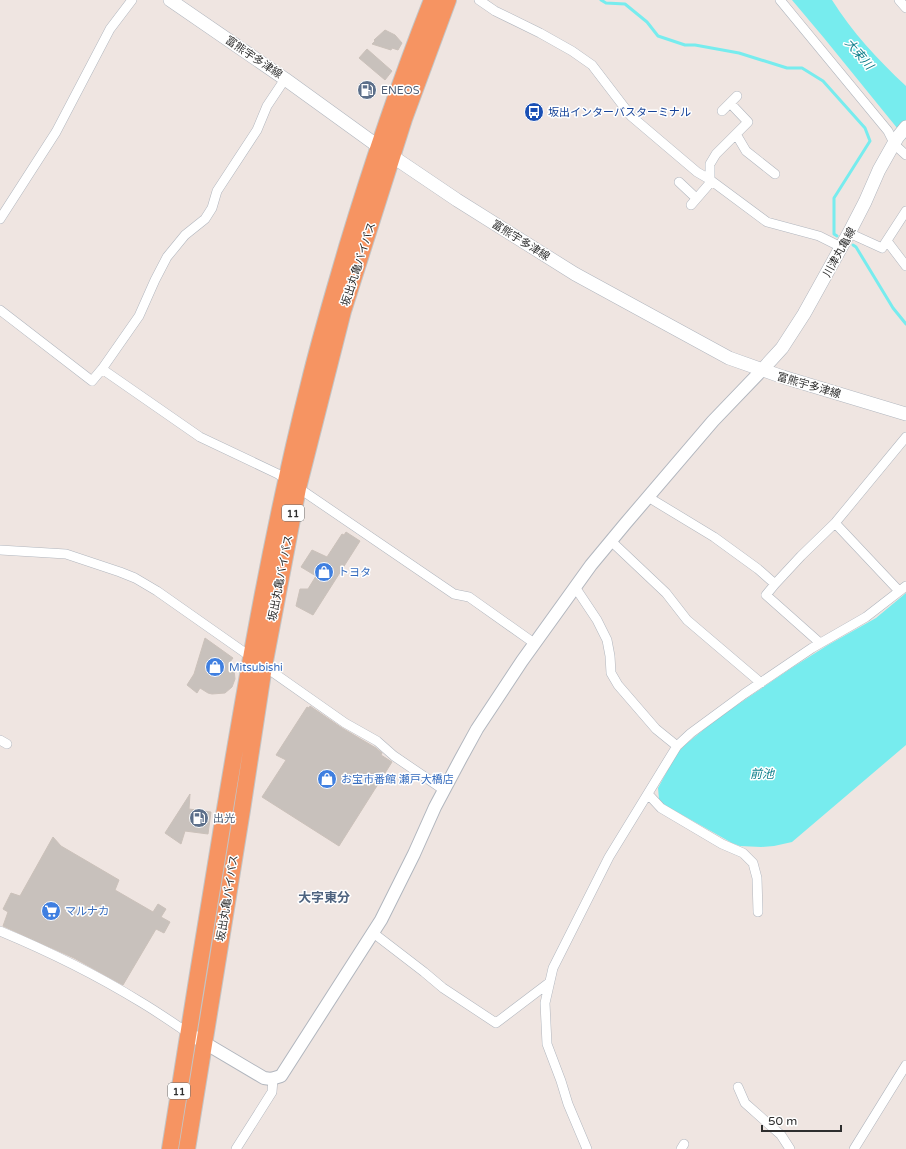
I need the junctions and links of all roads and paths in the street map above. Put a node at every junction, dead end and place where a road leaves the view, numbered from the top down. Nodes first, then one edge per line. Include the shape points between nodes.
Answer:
1 (132, 0) edge
2 (170, 0) edge
3 (432, 0) edge
4 (448, 0) edge
5 (479, 0) edge
6 (780, 0) edge
7 (899, 0) edge
8 (906, 8) edge
9 (285, 79) junction
10 (736, 96) dead end
11 (730, 103) junction
12 (722, 111) dead end
13 (906, 127) edge
14 (736, 134) junction
15 (896, 142) junction
16 (379, 147) junction
17 (906, 155) edge
18 (392, 157) junction
19 (775, 174) dead end
20 (709, 179) junction
21 (678, 182) dead end
22 (906, 211) edge
23 (0, 219) edge
24 (849, 233) junction
25 (887, 241) junction
26 (841, 247) junction
27 (906, 266) edge
28 (0, 310) edge
29 (102, 369) junction
30 (762, 370) junction
31 (906, 414) edge
32 (906, 437) edge
33 (292, 484) junction
34 (648, 497) junction
35 (835, 523) junction
36 (610, 541) junction
37 (0, 550) edge
38 (775, 584) junction
39 (575, 587) junction
40 (902, 588) edge
41 (534, 643) junction
42 (820, 643) junction
43 (250, 656) junction
44 (264, 666) junction
45 (760, 683) junction
46 (677, 746) junction
47 (444, 790) junction
48 (648, 794) junction
49 (758, 912) dead end
50 (0, 931) edge
51 (372, 932) junction
52 (550, 982) junction
53 (188, 1032) junction
54 (203, 1042) junction
55 (906, 1065) edge
56 (273, 1078) junction
57 (738, 1087) dead end
58 (170, 1149) edge
59 (187, 1149) edge
60 (236, 1149) edge
61 (587, 1149) edge
62 (790, 1149) edge
63 (854, 1149) edge

1 - 23 street via 110,29 56,132
2 - 9 main road, 富熊宇多津線
3 - 16 highway, 坂出丸亀バイパス / 11
4 - 18 highway, 坂出丸亀バイパス / 11
5 - 20 street via 572,51 592,65 631,116 697,172
6 - 15 street
7 - 8 street
9 - 16 main road, 富熊宇多津線
9 - 29 street via 267,106 257,130 216,191 212,208 205,219 185,235 167,257 139,316
10 - 11 street
11 - 12 street
11 - 14 street via 748,122
13 - 15 main road, 川津丸亀線
14 - 19 street via 746,151
14 - 20 street via 716,154 710,164
15 - 17 street
15 - 24 main road, 川津丸亀線 via 879,170
16 - 18 main road, 富熊宇多津線
16 - 33 highway, 坂出丸亀バイパス / 11 via 309,382
18 - 30 main road, 富熊宇多津線 via 575,274 729,358
18 - 33 highway, 坂出丸亀バイパス / 11
20 - 21 street via 710,183 694,201
20 - 26 street via 767,222 819,236
22 - 25 street
24 - 25 street via 882,248
24 - 26 main road, 川津丸亀線
25 - 27 street
26 - 30 main road, 川津丸亀線 via 793,333
28 - 29 street via 92,381
29 - 33 street via 200,437 278,474
30 - 31 main road, 富熊宇多津線
30 - 34 street
32 - 35 street
33 - 41 street via 454,594 469,596
33 - 43 highway, 坂出丸亀バイパス / 11
33 - 44 highway, 坂出丸亀バイパス / 11
34 - 36 street
34 - 38 street via 714,537
35 - 38 street
35 - 40 street
36 - 39 street
36 - 45 street via 666,593 687,620
37 - 43 street via 66,554 135,578
38 - 42 street via 766,596
39 - 41 street
39 - 46 street via 607,640 611,673 618,685 656,729
40 - 42 street via 866,617
41 - 47 street via 477,729
42 - 45 street
43 - 44 street
43 - 53 highway, 坂出丸亀バイパス / 11
44 - 47 street
44 - 54 highway, 坂出丸亀バイパス / 11
45 - 46 street
46 - 48 street
47 - 51 street via 397,891
48 - 49 street via 661,808 722,844 743,853 753,863 757,878
48 - 52 street via 609,857 553,968
50 - 53 street via 100,978
51 - 52 street via 442,988 496,1023
51 - 56 street via 281,1076
52 - 61 street via 545,1003 547,1044
53 - 54 street
53 - 58 highway, 坂出丸亀バイパス / 11
54 - 56 street via 264,1078
54 - 59 highway, 坂出丸亀バイパス / 11
55 - 63 street
56 - 60 street via 272,1092
57 - 62 street via 745,1103 781,1135

